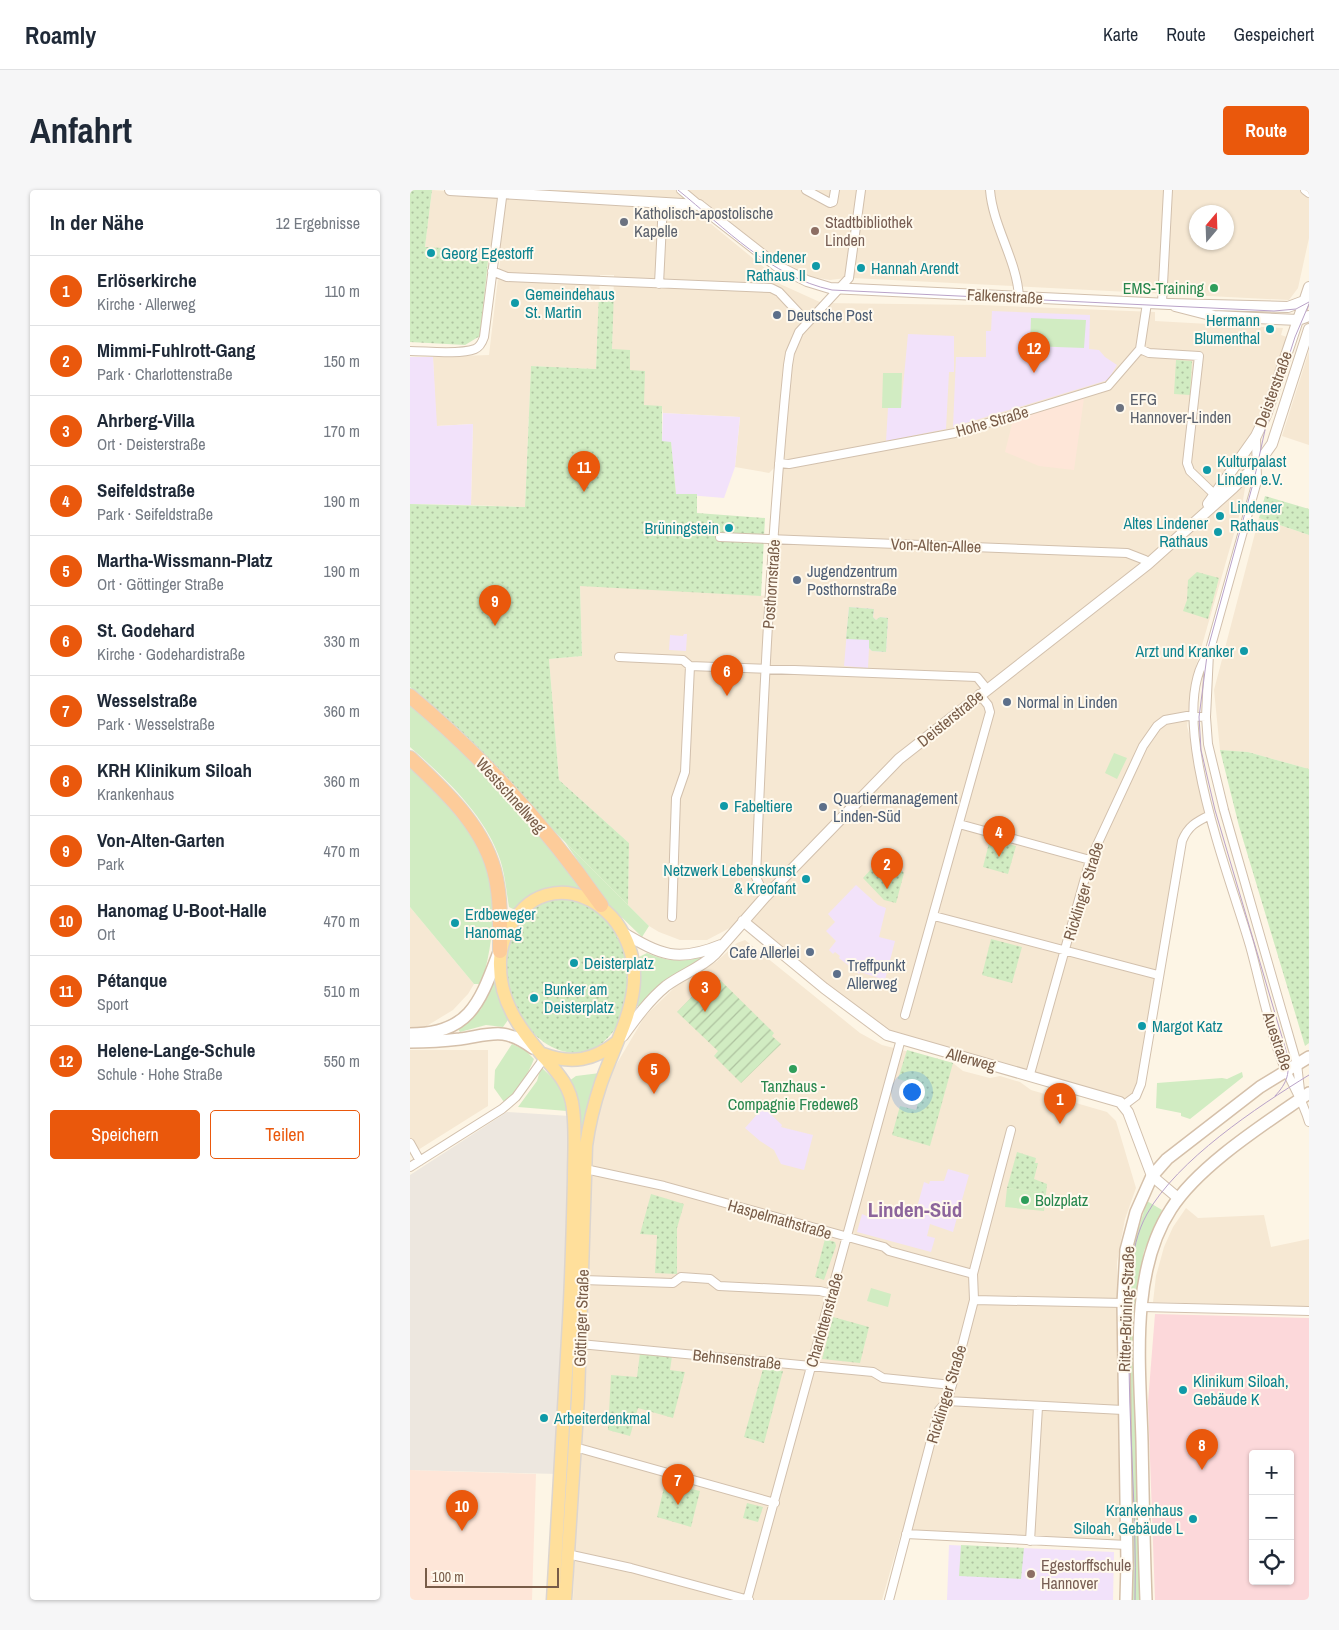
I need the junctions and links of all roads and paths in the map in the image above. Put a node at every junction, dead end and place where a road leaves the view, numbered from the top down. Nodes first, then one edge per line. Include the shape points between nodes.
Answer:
1 (450, 190) edge
2 (681, 190) edge
3 (806, 190) edge
4 (834, 190) edge
5 (861, 190) edge
6 (990, 190) edge
7 (1168, 190) edge
8 (1305, 190) edge
9 (503, 192) edge
10 (1309, 193) edge
11 (663, 203) junction
12 (699, 205) junction
13 (492, 271) junction
14 (659, 284) junction
15 (1309, 287) edge
16 (841, 289) junction
17 (1019, 297) junction
18 (1147, 303) junction
19 (1165, 303) junction
20 (1303, 304) junction
21 (1309, 316) edge
22 (1298, 320) junction
23 (807, 322) junction
24 (1309, 329) edge
25 (1140, 348) junction
26 (410, 351) edge
27 (1256, 436) junction
28 (779, 463) junction
29 (1257, 464) junction
30 (1215, 495) junction
31 (1200, 516) junction
32 (720, 536) dead end
33 (774, 539) junction
34 (1148, 564) junction
35 (1209, 652) junction
36 (619, 657) dead end
37 (690, 666) junction
38 (765, 667) junction
39 (983, 691) junction
40 (410, 696) edge
41 (1193, 716) junction
42 (1206, 717) junction
43 (410, 758) edge
44 (1210, 815) junction
45 (960, 824) junction
46 (1090, 860) junction
47 (765, 897) junction
48 (601, 905) junction
49 (934, 916) junction
50 (672, 917) dead end
51 (743, 921) junction
52 (622, 932) junction
53 (722, 944) junction
54 (500, 951) junction
55 (1064, 952) junction
56 (1158, 976) junction
57 (905, 1016) dead end
58 (410, 1034) edge
59 (901, 1039) junction
60 (619, 1040) junction
61 (410, 1042) edge
62 (543, 1055) junction
63 (1309, 1058) edge
64 (1292, 1067) junction
65 (1030, 1074) junction
66 (1305, 1096) edge
67 (1124, 1105) junction
68 (1309, 1122) edge
69 (1011, 1130) dead end
70 (410, 1143) edge
71 (420, 1161) junction
72 (410, 1167) edge
73 (585, 1169) junction
74 (1152, 1176) junction
75 (1178, 1198) junction
76 (847, 1238) junction
77 (973, 1274) junction
78 (583, 1280) junction
79 (832, 1294) junction
80 (974, 1300) junction
81 (1123, 1303) junction
82 (1142, 1307) junction
83 (1309, 1312) edge
84 (580, 1344) junction
85 (811, 1366) junction
86 (952, 1385) junction
87 (947, 1401) junction
88 (1038, 1407) junction
89 (1123, 1410) junction
90 (574, 1449) junction
91 (775, 1503) junction
92 (906, 1534) junction
93 (1030, 1541) junction
94 (1127, 1545) junction
95 (567, 1554) junction
96 (553, 1600) edge
97 (566, 1600) edge
98 (747, 1600) edge
99 (889, 1600) edge
100 (1126, 1600) edge
101 (1146, 1600) edge

1 - 9 street
2 - 12 street
3 - 4 street via 833,202
5 - 16 street via 849,278
6 - 17 street
7 - 19 street
8 - 10 street
9 - 11 street
9 - 13 street
11 - 12 street
11 - 14 street
12 - 16 street, Falkenstraße via 789,274
13 - 14 street via 502,276
13 - 26 street via 481,345 464,351
14 - 23 street via 771,288 779,292
15 - 20 street, Deisterstraße
16 - 17 street, Falkenstraße
16 - 23 street, Posthornstraße
17 - 18 street, Falkenstraße
18 - 19 street, Falkenstraße
18 - 25 street
19 - 20 street, Falkenstraße via 1288,307
19 - 22 street, Falkenstraße via 1214,316
20 - 22 street, Deisterstraße
21 - 22 street, Falkenstraße
22 - 27 street, Deisterstraße
23 - 28 street, Posthornstraße via 790,353
24 - 29 street, Deisterstraße via 1272,444
25 - 28 street, Hohe Straße via 1108,386 955,433 789,464
25 - 30 street via 1149,353 1199,356 1187,463 1190,471
27 - 29 street
27 - 30 street, Deisterstraße
28 - 33 street, Posthornstraße
29 - 31 street, Deisterstraße
29 - 35 street via 1255,489
30 - 31 street, Deisterstraße
31 - 34 street, Deisterstraße
32 - 33 street, Von-Alten-Allee
33 - 34 street, Von-Alten-Allee via 1127,552
33 - 38 street, Posthornstraße
34 - 39 street, Deisterstraße
35 - 41 street via 1200,666
35 - 42 street
36 - 37 street via 683,660
37 - 38 street
37 - 50 street via 685,772 676,798
38 - 39 street via 977,677
38 - 47 street, Posthornstraße via 758,883
39 - 45 street via 990,712
39 - 47 street, Deisterstraße via 899,759
40 - 48 highway, Westschnellweg via 496,778 558,848
41 - 42 street, Ricklinger Straße
41 - 44 street, Auestraße via 1195,745
41 - 46 street, Ricklinger Straße via 1170,718 1153,730
42 - 64 street, Auestraße via 1208,744 1224,810
43 - 54 highway via 463,813 489,855 499,895
44 - 56 street via 1186,830 1182,841
44 - 64 street, Auestraße via 1280,1057
45 - 46 street
45 - 49 street
46 - 55 street, Ricklinger Straße
47 - 51 street, Deisterstraße
48 - 52 main road
48 - 54 main road via 566,892 532,901 517,916
49 - 55 street
49 - 57 street
51 - 53 street, Deisterstraße
51 - 59 street, Allerweg via 871,1026
52 - 53 street, Deisterstraße via 651,949 673,956 696,954
52 - 60 main road via 633,963 634,988 632,1004
53 - 60 street, Deisterstraße via 707,961 655,996
54 - 58 main road via 481,998 465,1019 446,1030
54 - 62 main road via 500,980 505,1000 515,1019
55 - 56 street
55 - 65 street, Ricklinger Straße
56 - 67 street via 1138,1092
59 - 65 street, Allerweg
59 - 76 street, Charlottenstraße
60 - 62 main road via 599,1055 579,1061 557,1060
60 - 73 main road, Göttinger Straße via 592,1114
61 - 62 main road via 444,1041 497,1032 521,1039
62 - 71 street via 516,1097
62 - 96 main road, Göttinger Straße via 568,1086 574,1130 573,1255
63 - 64 main road, Ritter-Brüning-Straße
64 - 66 street, Auestraße
64 - 66 street, Auestraße
64 - 74 main road, Ritter-Brüning-Straße via 1203,1129
65 - 67 street, Allerweg
66 - 68 street
66 - 75 main road, Ritter-Brüning-Straße via 1221,1158
67 - 74 street
69 - 77 street, Ricklinger Straße
70 - 71 street
71 - 72 street
73 - 76 street, Haspelmathstraße via 664,1186
73 - 78 main road, Göttinger Straße
74 - 75 street
74 - 81 main road, Ritter-Brüning-Straße via 1130,1232
75 - 82 main road, Ritter-Brüning-Straße via 1151,1251
76 - 77 street, Haspelmathstraße
76 - 79 street, Charlottenstraße
77 - 80 street, Ricklinger Straße
78 - 79 street via 673,1283 681,1277 700,1278 710,1279 719,1286
78 - 84 main road, Göttinger Straße
79 - 85 street, Charlottenstraße
80 - 81 street
80 - 86 street, Ricklinger Straße
81 - 89 main road, Ritter-Brüning-Straße
82 - 83 street
82 - 101 main road, Ritter-Brüning-Straße via 1140,1372
84 - 85 street, Behnsenstraße
84 - 90 main road, Göttinger Straße
85 - 86 street, Behnsenstraße
85 - 91 street, Charlottenstraße
86 - 87 street, Ricklinger Straße
87 - 88 street
87 - 92 street, Ricklinger Straße via 939,1410
88 - 89 street
88 - 93 street
89 - 94 main road, Ritter-Brüning-Straße
90 - 91 street
90 - 95 main road, Göttinger Straße
91 - 98 street, Charlottenstraße
92 - 93 street
92 - 99 street, Ricklinger Straße
93 - 94 street
94 - 100 main road, Ritter-Brüning-Straße
95 - 97 main road, Göttinger Straße
95 - 98 street

